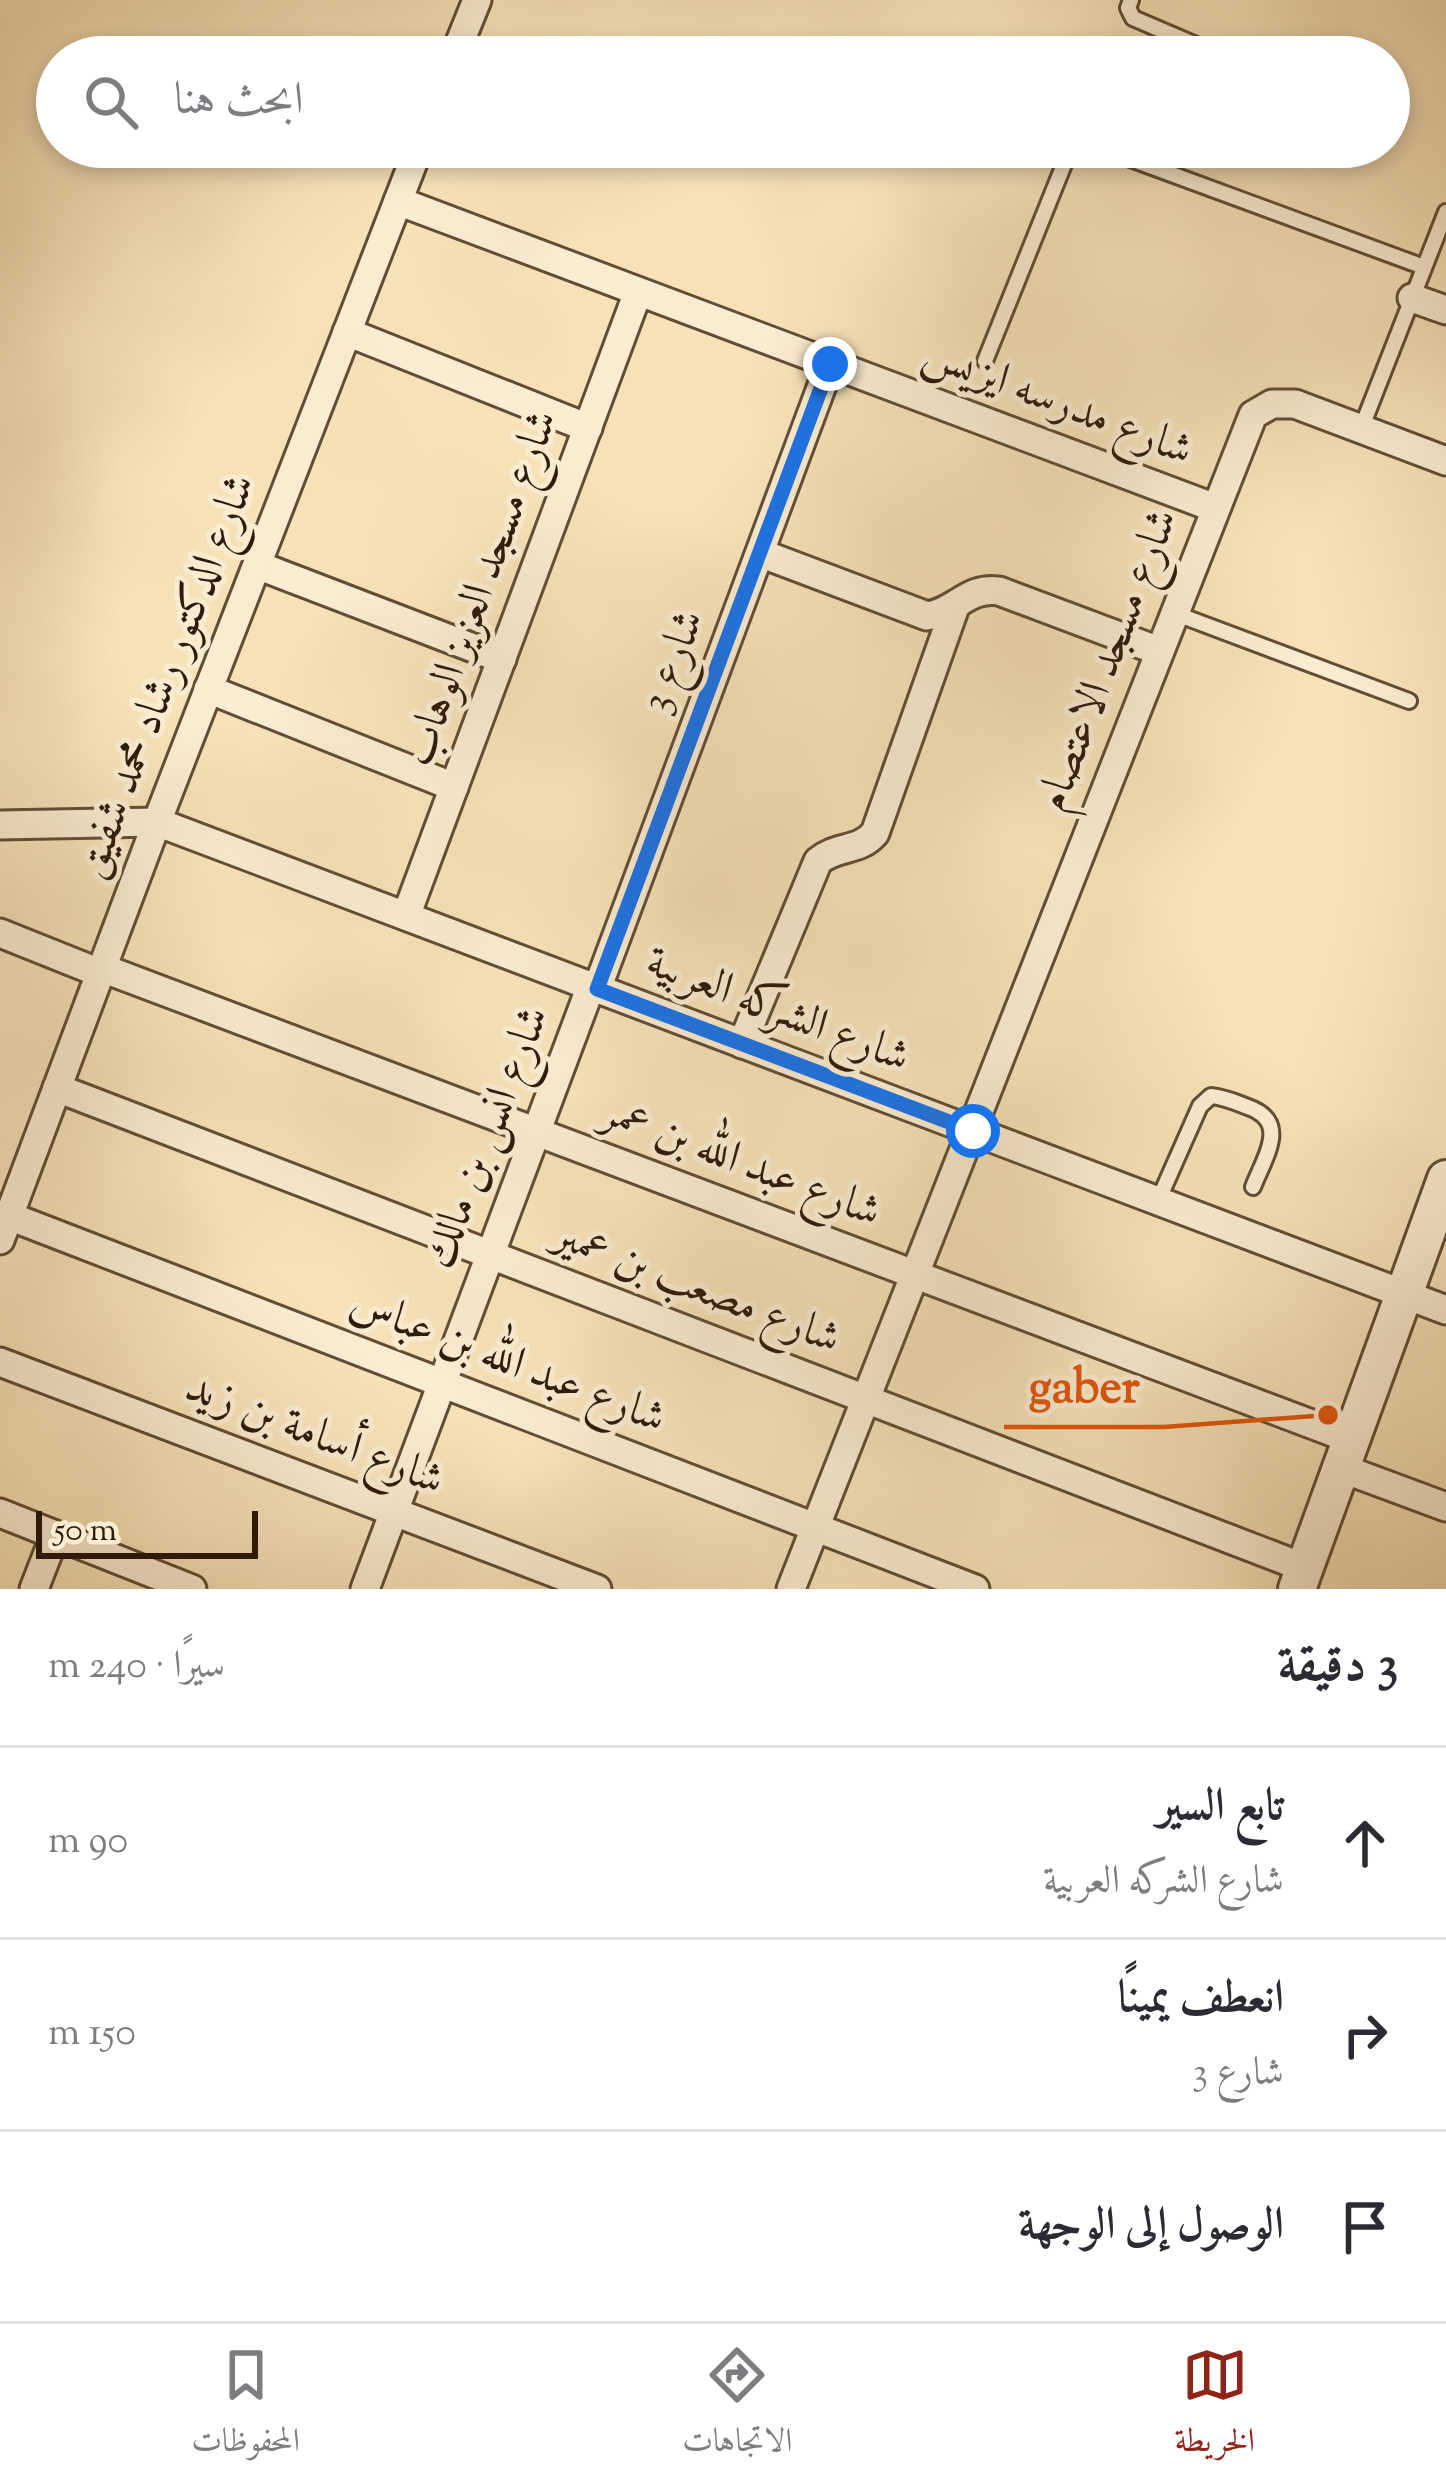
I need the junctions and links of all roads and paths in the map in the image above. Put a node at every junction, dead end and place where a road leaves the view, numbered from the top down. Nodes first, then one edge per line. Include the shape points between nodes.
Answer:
1 (477, 0) edge
2 (1131, 0) edge
3 (462, 36) edge
4 (1174, 36) edge
5 (411, 168) edge
6 (1063, 168) edge
7 (1155, 168) edge
8 (398, 201) junction
9 (1446, 212) edge
10 (1424, 267) junction
11 (638, 292) junction
12 (1412, 298) junction
13 (1446, 310) edge
14 (347, 332) junction
15 (985, 361) dead end
16 (830, 364) junction
17 (588, 428) junction
18 (1361, 429) junction
19 (1446, 460) edge
20 (1215, 508) junction
21 (760, 553) junction
22 (257, 565) junction
23 (956, 607) junction
24 (1174, 613) junction
25 (1159, 651) junction
26 (502, 659) junction
27 (208, 689) junction
28 (1409, 700) dead end
29 (454, 787) junction
30 (157, 822) junction
31 (0, 825) edge
32 (406, 916) junction
33 (0, 933) edge
34 (101, 971) junction
35 (594, 987) junction
36 (742, 1044) junction
37 (57, 1088) junction
38 (973, 1131) junction
39 (536, 1132) junction
40 (1446, 1179) edge
41 (1253, 1187) dead end
42 (1158, 1201) junction
43 (4, 1228) edge
44 (491, 1255) junction
45 (915, 1275) junction
46 (1403, 1294) junction
47 (1446, 1310) edge
48 (0, 1362) edge
49 (442, 1383) junction
50 (866, 1399) junction
51 (1346, 1453) junction
52 (1446, 1507) edge
53 (394, 1512) junction
54 (0, 1513) edge
55 (815, 1527) junction
56 (55, 1534) junction
57 (1301, 1578) edge
58 (34, 1589) edge
59 (192, 1589) edge
60 (365, 1589) edge
61 (597, 1589) edge
62 (790, 1589) edge
63 (975, 1589) edge

1 - 3 street
2 - 4 lane via 1132,18
5 - 8 street, شارع الدكتور رشاد محمد شفيق
6 - 15 lane
7 - 10 lane
8 - 11 street, شارع مدرسه ايزيس
8 - 14 street, شارع الدكتور رشاد محمد شفيق
9 - 10 lane
10 - 12 lane
11 - 16 street, شارع مدرسه ايزيس
11 - 17 street, شارع مسجد العزيز الوهاب
12 - 13 street
12 - 18 lane
14 - 17 street
14 - 22 street, شارع الدكتور رشاد محمد شفيق
16 - 20 street, شارع مدرسه ايزيس
16 - 21 street, شارع 3
17 - 26 street, شارع مسجد العزيز الوهاب
18 - 19 street, شارع مسجد الاعتصام
18 - 20 street, شارع مسجد الاعتصام via 1295,404 1261,408
20 - 24 street, شارع مسجد الاعتصام
21 - 23 street via 927,616
21 - 35 street, شارع 3
22 - 26 street
22 - 27 street, شارع الدكتور رشاد محمد شفيق
23 - 25 street via 976,591 999,591
23 - 36 street via 875,833 818,861
24 - 25 street, شارع مسجد الاعتصام
24 - 28 lane
25 - 38 street, شارع مسجد الاعتصام
26 - 29 street, شارع مسجد العزيز الوهاب
27 - 29 street
27 - 30 street, شارع الدكتور رشاد محمد شفيق
29 - 32 street, شارع مسجد العزيز الوهاب
30 - 31 street, شارع الشركه العربية
30 - 32 street, شارع الشركه العربية
30 - 34 street, شارع الدكتور رشاد محمد شفيق
32 - 35 street, شارع الشركه العربية
33 - 34 street, شارع عبد الله بن عمر
34 - 37 street, شارع الدكتور رشاد محمد شفيق
34 - 39 street, شارع عبد الله بن عمر
35 - 36 street, شارع الشركه العربية
35 - 39 street, شارع انس بن مالك
36 - 38 street, شارع الشركه العربية
37 - 43 street, شارع الدكتور رشاد محمد شفيق
37 - 44 street, شارع مصعب بن عمير
38 - 42 street, شارع الشركه العربية
38 - 45 street, شارع مسجد الاعتصام
39 - 44 street, شارع انس بن مالك
39 - 45 street, شارع عبد الله بن عمر
40 - 46 street
41 - 42 lane via 1273,1136 1270,1121 1211,1096
42 - 46 street, شارع الشركه العربية
43 - 49 street, شارع عبد الله بن عباس
44 - 49 street, شارع انس بن مالك
44 - 50 street, شارع مصعب بن عمير
45 - 50 street, شارع مسجد الاعتصام
45 - 51 street, شارع عبد الله بن عمر
46 - 47 street, شارع الشركه العربية
46 - 51 street
48 - 53 street, شارع أسامة بن زيد
49 - 53 street, شارع انس بن مالك
49 - 55 street, شارع عبد الله بن عباس
50 - 55 street, شارع مسجد الاعتصام
50 - 57 street, شارع مصعب بن عمير
51 - 52 street, شارع عبد الله بن عمر
51 - 57 street
53 - 60 street, شارع انس بن مالك
53 - 61 street, شارع أسامة بن زيد
54 - 56 street
55 - 62 street, شارع مسجد الاعتصام
55 - 63 street, شارع عبد الله بن عباس
56 - 58 street
56 - 59 street

